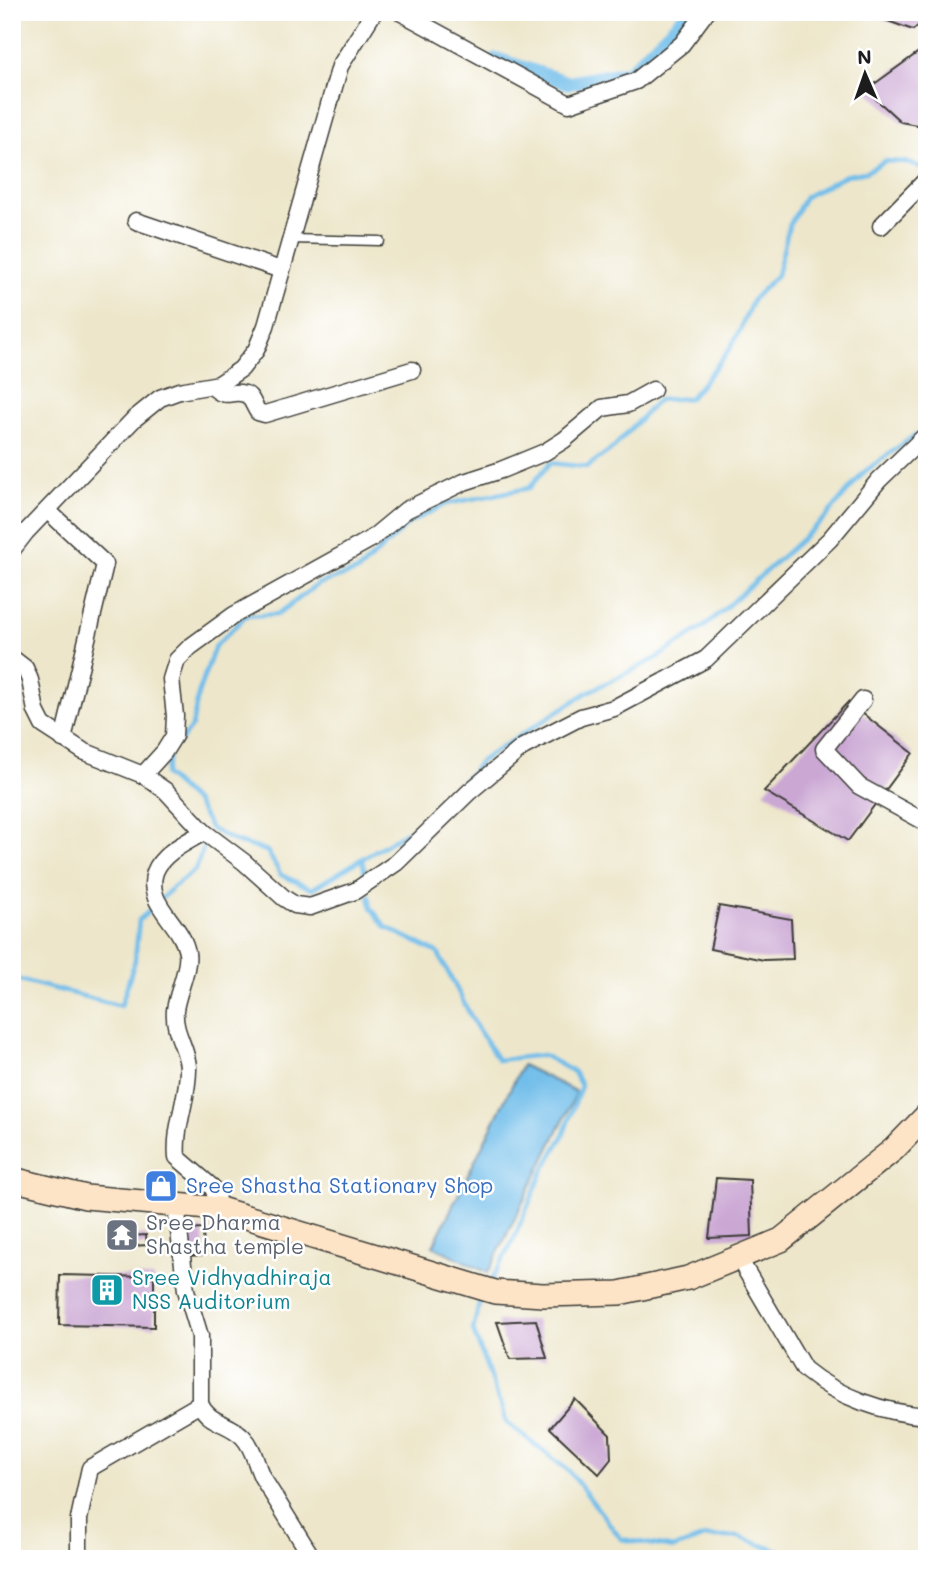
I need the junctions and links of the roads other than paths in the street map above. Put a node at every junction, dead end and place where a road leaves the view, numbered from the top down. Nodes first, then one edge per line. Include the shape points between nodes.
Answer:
1 (374, 12) edge
2 (400, 12) edge
3 (706, 12) edge
4 (927, 179) edge
5 (136, 221) dead end
6 (880, 226) dead end
7 (289, 239) junction
8 (380, 241) dead end
9 (281, 270) junction
10 (412, 370) dead end
11 (212, 386) junction
12 (653, 390) dead end
13 (927, 435) edge
14 (48, 511) junction
15 (12, 551) edge
16 (12, 658) edge
17 (863, 700) dead end
18 (63, 739) junction
19 (144, 775) junction
20 (927, 823) edge
21 (204, 832) junction
22 (927, 1115) edge
23 (12, 1179) edge
24 (176, 1206) junction
25 (220, 1209) junction
26 (738, 1257) junction
27 (200, 1404) junction
28 (927, 1416) edge
29 (79, 1559) edge
30 (313, 1559) edge

1 - 7 street via 340,66
2 - 3 street via 569,104 636,81 682,44
4 - 6 street
5 - 9 street
7 - 8 lane
7 - 9 street
9 - 11 street via 256,350 242,369
10 - 11 street via 265,414 258,412 249,396 227,395
11 - 14 street via 160,398 134,419
12 - 19 street via 628,404 601,408 545,452 464,482 406,510 371,539 234,615 190,647 177,660 171,679 174,736
13 - 21 street via 879,480 830,539 706,659 614,708 581,717 523,747 396,863 355,891 310,907 295,905
14 - 15 street
14 - 18 street via 105,564
16 - 18 street via 25,668 43,725
17 - 20 street via 824,749 859,786
18 - 19 street
19 - 21 street via 166,791
21 - 25 street via 165,857 152,888 158,904 177,926 188,956 175,1014 188,1070 177,1157 213,1188
22 - 26 main road via 894,1149 781,1240
23 - 24 main road via 86,1197
24 - 25 main road
24 - 27 street via 186,1290 200,1335
25 - 26 main road via 495,1292 619,1293 688,1278
26 - 28 street via 804,1369 868,1405
27 - 29 street via 90,1468 79,1519
27 - 30 street via 210,1419 241,1435 252,1448 262,1477

